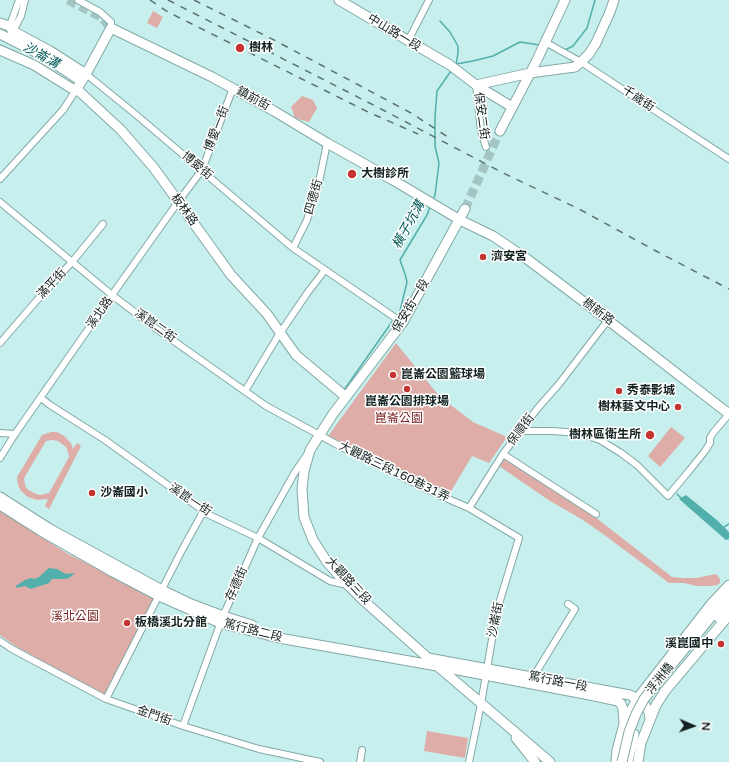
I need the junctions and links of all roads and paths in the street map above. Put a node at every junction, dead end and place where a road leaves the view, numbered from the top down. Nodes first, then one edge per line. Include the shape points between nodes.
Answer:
1 (19, 0) edge
2 (25, 0) edge
3 (78, 0) edge
4 (339, 0) edge
5 (429, 0) edge
6 (565, 0) edge
7 (614, 0) edge
8 (111, 28) junction
9 (6, 30) edge
10 (408, 41) junction
11 (544, 45) junction
12 (0, 50) edge
13 (581, 62) junction
14 (530, 73) junction
15 (84, 78) junction
16 (476, 85) junction
17 (233, 88) junction
18 (76, 90) junction
19 (512, 107) junction
20 (500, 131) tunnel mouth
21 (327, 143) junction
22 (486, 147) dead end
23 (729, 159) edge
24 (202, 170) junction
25 (0, 179) edge
26 (0, 202) edge
27 (178, 202) junction
28 (465, 209) tunnel mouth
29 (460, 220) junction
30 (103, 224) dead end
31 (293, 248) junction
32 (72, 262) junction
33 (325, 270) junction
34 (112, 295) junction
35 (608, 320) junction
36 (402, 322) junction
37 (280, 333) junction
38 (0, 343) edge
39 (245, 391) junction
40 (346, 396) junction
41 (41, 398) junction
42 (729, 414) edge
43 (521, 431) junction
44 (0, 433) edge
45 (15, 434) junction
46 (320, 435) junction
47 (310, 450) junction
48 (503, 454) junction
49 (0, 458) edge
50 (0, 497) edge
51 (0, 505) edge
52 (469, 508) junction
53 (203, 512) junction
54 (596, 514) dead end
55 (258, 538) junction
56 (519, 538) joint
57 (348, 585) junction
58 (729, 585) edge
59 (161, 593) junction
60 (729, 595) edge
61 (568, 604) dead end
62 (726, 610) edge
63 (703, 614) junction
64 (222, 620) junction
65 (0, 641) edge
66 (428, 658) junction
67 (437, 666) junction
68 (671, 670) junction
69 (486, 672) junction
70 (532, 677) junction
71 (637, 698) junction
72 (106, 699) junction
73 (481, 704) junction
74 (656, 705) junction
75 (650, 719) junction
76 (503, 723) junction
77 (624, 724) junction
78 (183, 726) junction
79 (362, 750) dead end
80 (320, 762) edge
81 (360, 762) edge
82 (469, 762) edge
83 (536, 762) edge
84 (550, 762) edge
85 (610, 762) edge
86 (616, 762) edge
87 (622, 762) edge
88 (628, 762) edge
89 (638, 762) edge
90 (643, 762) edge

1 - 9 street
2 - 9 street via 21,16
3 - 8 street, 鎮前街 via 100,12 111,22
4 - 10 street, 中山路一段
5 - 10 street
6 - 11 street
7 - 13 street via 596,43
8 - 15 street
8 - 17 street, 鎮前街
9 - 15 street, 博愛街 via 45,57
10 - 16 street, 中山路一段 via 452,67
11 - 13 street, 千歲街 via 555,47
11 - 14 street
12 - 18 street, 板林路
13 - 14 street via 575,67
13 - 23 street, 千歲街
14 - 16 street
14 - 19 street
15 - 18 street
15 - 24 street, 博愛街 via 134,113
16 - 19 street, 中山路一段
16 - 22 street, 保安二街 via 481,131
17 - 21 street, 鎮前街
17 - 24 street, 博愛一街
18 - 25 street via 62,110
18 - 27 street, 板林路 via 121,130 154,168
19 - 20 street
21 - 29 street, 鎮前街
21 - 31 street, 四德街 via 318,187 307,220
24 - 27 street, 溪北路
24 - 31 street, 博愛街
26 - 32 street, 溪崑二街
27 - 34 street, 溪北路
27 - 37 street, 板林路 via 231,275 267,314
28 - 29 street, 保安街一段
29 - 35 street, 樹新路 via 499,240
29 - 36 street, 保安街一段
30 - 32 street, 滿平街
31 - 33 street, 博愛街
32 - 34 street, 溪崑二街
32 - 38 street, 滿平街
33 - 36 street, 博愛街
33 - 37 street
34 - 39 street, 溪崑二街
34 - 41 street, 溪北路
35 - 42 street, 樹新路
35 - 43 street, 保順街
36 - 40 street, 保安街一段
37 - 39 street
37 - 40 street, 板林路 via 296,354
39 - 46 street, 溪崑二街 via 266,406
40 - 46 street, 大觀路三段
41 - 45 street, 溪北路
41 - 53 street, 溪崑一街 via 105,440
42 - 43 street via 713,433 705,451 668,496 637,465 600,440 579,433
43 - 48 street, 保順街
44 - 45 street
45 - 49 street, 溪北路
46 - 47 street, 大觀路三段
46 - 52 street, 大觀路三段160巷31弄
47 - 55 street, 存德街
47 - 57 street, 大觀路三段 via 302,490 304,516 313,540 327,562
48 - 52 street
48 - 54 street, 保順街
50 - 59 street, 篤行路二段
51 - 59 street, 篤行路二段 via 113,572
52 - 56 street, 大觀路三段160巷31弄
53 - 55 street, 溪崑一街
53 - 59 street
55 - 57 street, 溪崑一街 via 330,581
55 - 64 street, 存德街
56 - 69 street, 沙崙街 via 499,603
57 - 66 street, 大觀路三段
58 - 63 street
59 - 64 street, 篤行路二段 via 191,604
59 - 72 street
60 - 62 street
60 - 63 street
61 - 70 street via 575,609
62 - 68 street, 浮洲橋
62 - 74 street
63 - 71 street
64 - 66 street, 篤行路二段 via 333,643
64 - 67 street, 篤行路二段 via 279,638
64 - 78 street, 存德街
65 - 72 street, 金門街
66 - 67 street, 大觀路三段
66 - 69 street, 篤行路一段
67 - 69 street, 篤行路一段
67 - 73 street, 大觀路三段
68 - 87 street, 浮洲橋, bridge via 644,699 636,714
68 - 88 street, 浮洲橋 via 645,709 634,734
69 - 70 street, 篤行路一段
69 - 73 street, 沙崙街
69 - 77 street, 篤行路一段 via 618,701 623,709
70 - 71 street, 篤行路一段
71 - 75 street via 645,705
71 - 77 street
72 - 78 street, 金門街
73 - 76 street, 大觀路三段
73 - 82 street, 沙崙街
74 - 75 street
74 - 90 street
75 - 89 street via 641,743
76 - 83 street, 大觀路三段
76 - 84 street, 大觀路三段
77 - 85 street via 611,748
77 - 86 street, 篤行路一段
78 - 80 street, 金門街 via 259,749
79 - 81 street

